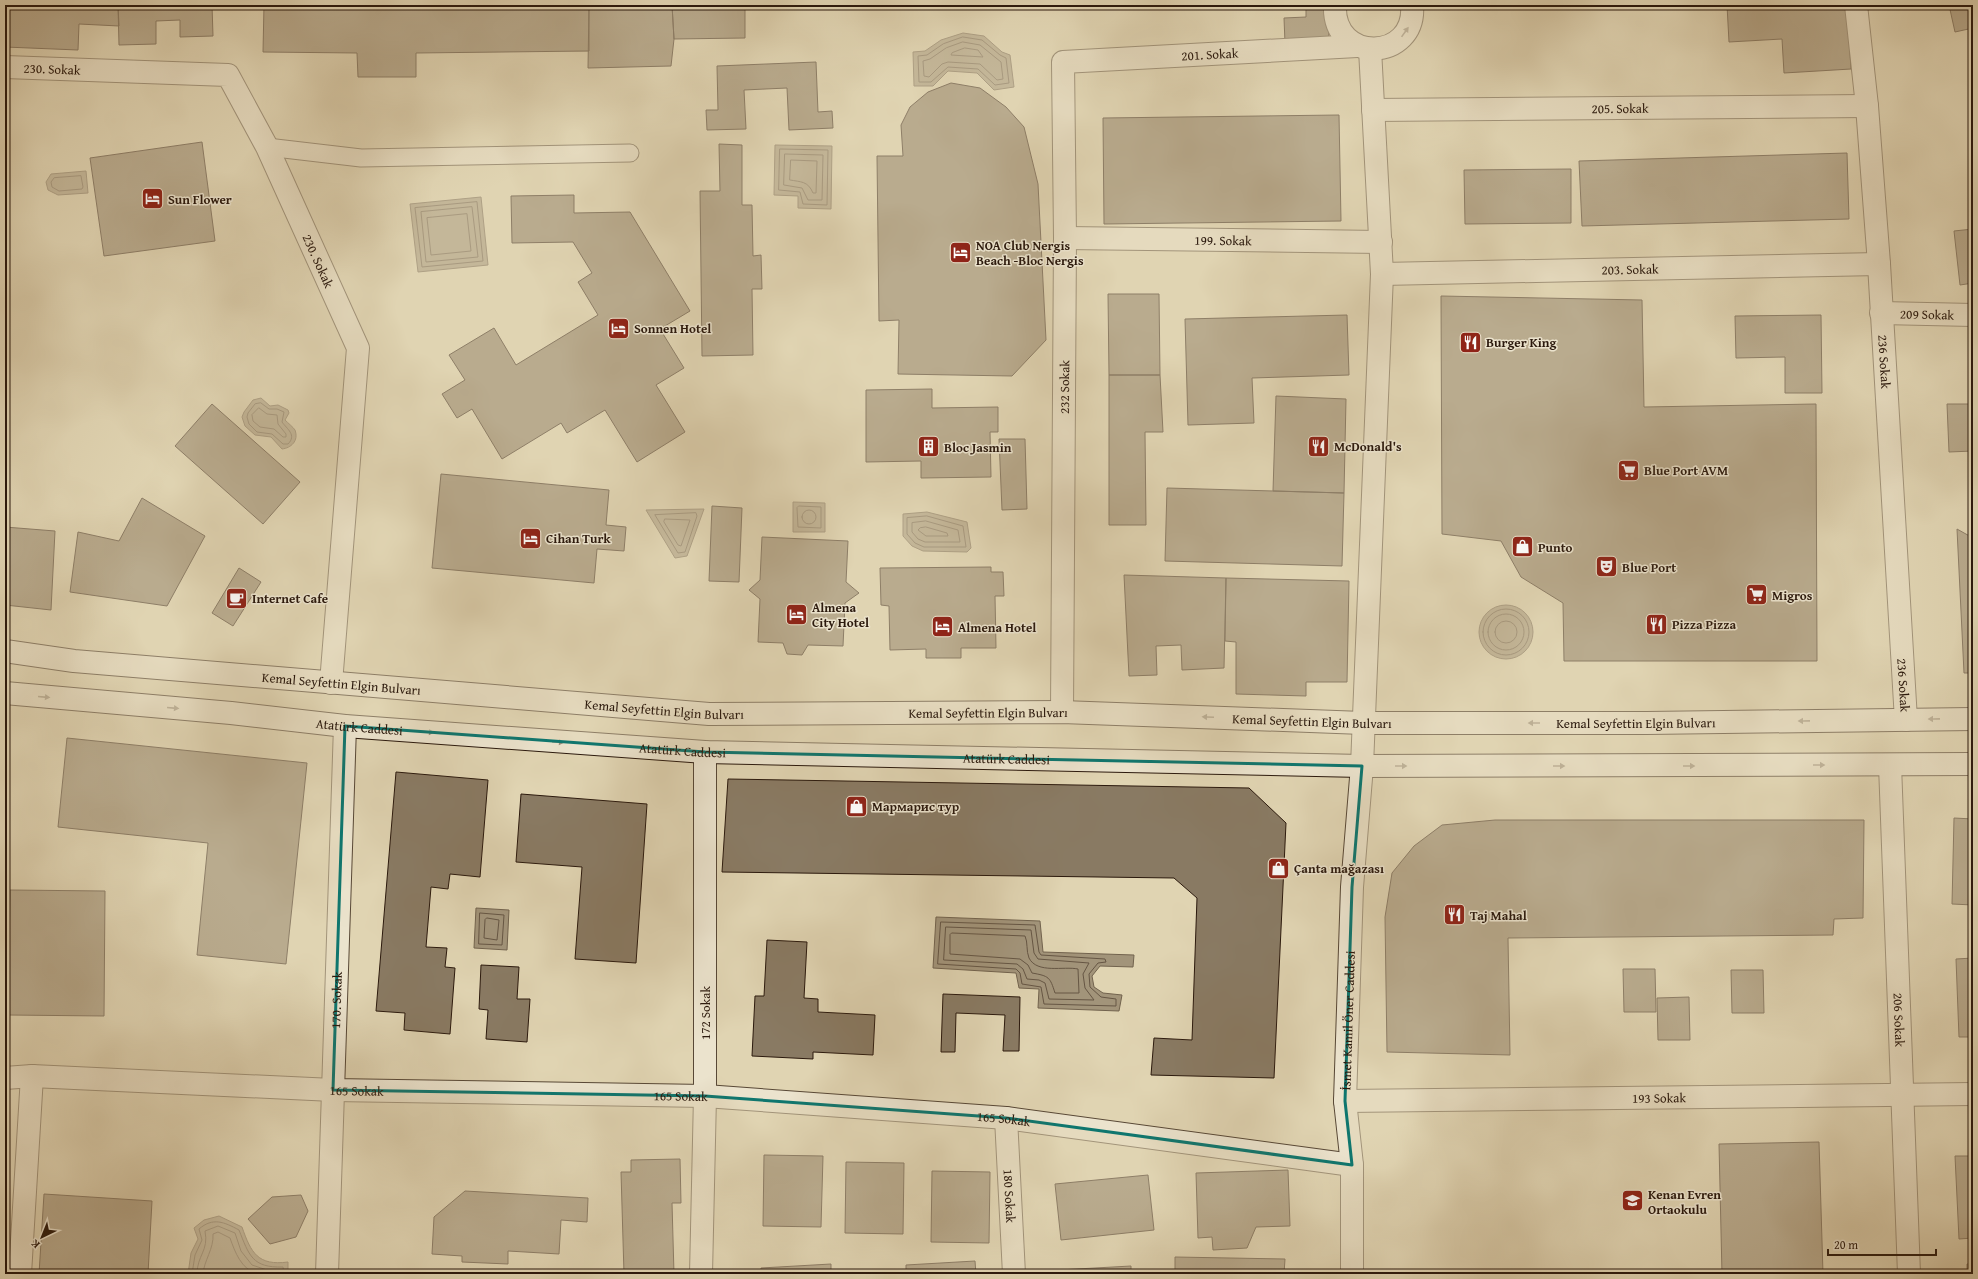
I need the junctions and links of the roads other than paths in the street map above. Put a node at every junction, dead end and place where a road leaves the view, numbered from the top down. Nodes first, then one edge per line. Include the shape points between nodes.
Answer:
1 (1335, 5) edge
2 (1412, 5) edge
3 (1856, 5) edge
4 (1364, 48) junction
5 (1063, 62) joint
6 (5, 67) edge
7 (1867, 106) junction
8 (1373, 110) junction
9 (267, 147) junction
10 (630, 153) dead end
11 (1065, 238) junction
12 (1381, 242) junction
13 (1879, 264) junction
14 (1382, 274) junction
15 (1881, 313) junction
16 (1973, 315) edge
17 (5, 652) edge
18 (331, 683) junction
19 (5, 693) edge
20 (1062, 712) junction
21 (1973, 719) edge
22 (1906, 720) junction
23 (1363, 723) junction
24 (345, 726) junction
25 (705, 752) junction
26 (1973, 764) edge
27 (1890, 765) junction
28 (1362, 766) junction
29 (32, 1076) junction
30 (5, 1078) edge
31 (333, 1090) junction
32 (1973, 1094) edge
33 (1902, 1095) junction
34 (705, 1096) junction
35 (1345, 1101) junction
36 (1006, 1118) junction
37 (1352, 1165) junction
38 (20, 1274) edge
39 (327, 1274) edge
40 (701, 1274) edge
41 (1014, 1274) edge
42 (1352, 1274) edge
43 (1909, 1274) edge

1 - 4 street via 1334,15 1338,28 1347,39
4 -> 2 street, 201. Sokak via 1382,49 1394,44 1403,36 1410,25
3 - 7 street, 236 Sokak
4 - 5 street, 201. Sokak
4 - 8 street, İsmet Kamil Öner Caddesi
5 - 11 street, 232 Sokak
6 - 9 street, 230. Sokak via 228,75
7 - 8 street, 205. Sokak
7 - 13 street, 236 Sokak
8 - 12 street, İsmet Kamil Öner Caddesi
9 - 10 lane via 361,158
9 - 18 street, 230. Sokak via 358,348
11 - 12 street, 199. Sokak
11 - 20 street, 232 Sokak
12 - 14 street, İsmet Kamil Öner Caddesi
13 - 14 street, 203. Sokak
13 - 15 street, 236 Sokak
14 - 23 street, İsmet Kamil Öner Caddesi
15 - 16 street, 209 Sokak
15 - 22 street, 236 Sokak via 1893,475
17 - 18 street, Kemal Seyfettin Elgin Bulvarı via 74,661
18 - 20 street, Kemal Seyfettin Elgin Bulvarı via 709,714
19 -> 24 street, Atatürk Caddesi
23 -> 20 street, Kemal Seyfettin Elgin Bulvarı
21 -> 22 street, Kemal Seyfettin Elgin Bulvarı
22 -> 23 street, Kemal Seyfettin Elgin Bulvarı
23 - 28 street, İsmet Kamil Öner Caddesi
24 -> 25 street, Atatürk Caddesi
24 - 31 street, 170. Sokak
25 - 28 street, Atatürk Caddesi
25 - 34 street, 172 Sokak
26 - 27 street
28 -> 27 street
27 - 33 street, 206 Sokak
28 - 35 street, İsmet Kamil Öner Caddesi via 1352,887
29 - 30 street, 165 Sokak
29 - 31 street, 165 Sokak
29 - 38 street
31 - 34 street, 165 Sokak
31 - 39 street, 170. Sokak
32 - 33 street, 193 Sokak
33 - 35 street, 193 Sokak
33 - 43 street, 206 Sokak
34 - 36 street, 165 Sokak
34 - 40 street, 172 Sokak
35 - 37 street, İsmet Kamil Öner Caddesi
36 - 37 street, 165 Sokak
36 - 41 street, 180 Sokak
37 - 42 street, İsmet Kamil Öner Caddesi

